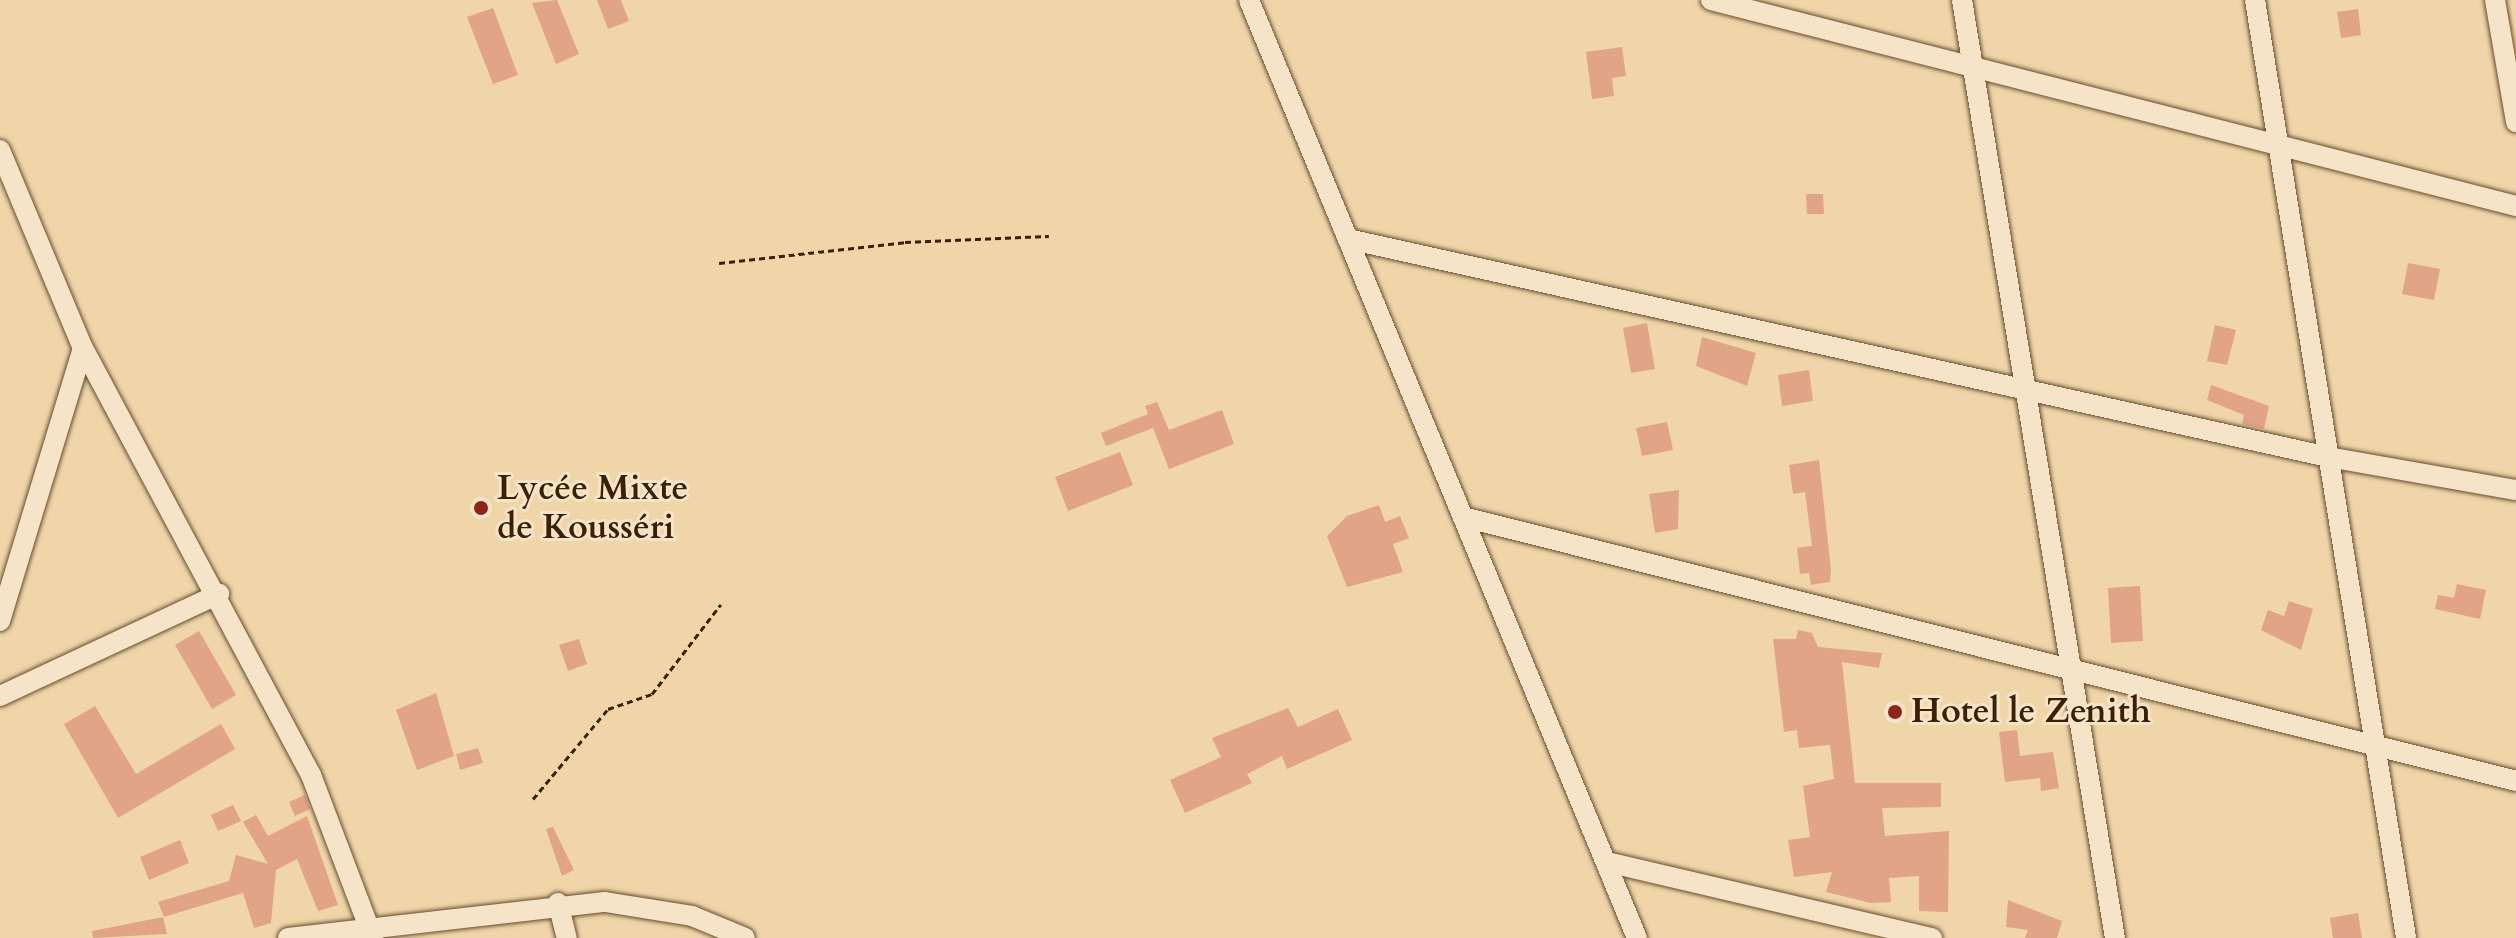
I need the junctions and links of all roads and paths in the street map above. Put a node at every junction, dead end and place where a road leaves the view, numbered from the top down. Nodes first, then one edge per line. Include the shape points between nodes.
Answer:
1 (1249, 0) edge
2 (1711, 0) edge
3 (1962, 0) edge
4 (2255, 0) edge
5 (2495, 0) edge
6 (1971, 70) junction
7 (2516, 122) edge
8 (2275, 148) junction
9 (0, 150) edge
10 (2516, 206) edge
11 (1049, 236) dead end
12 (1348, 239) junction
13 (719, 263) dead end
14 (83, 348) junction
15 (2030, 388) junction
16 (2328, 457) junction
17 (2516, 490) edge
18 (1463, 517) junction
19 (219, 594) junction
20 (721, 604) dead end
21 (0, 621) edge
22 (2069, 672) junction
23 (0, 696) edge
24 (2371, 741) junction
25 (2516, 781) edge
26 (533, 799) dead end
27 (1607, 862) junction
28 (558, 903) junction
29 (370, 931) edge
30 (288, 938) edge
31 (567, 938) edge
32 (745, 938) edge
33 (1637, 938) edge
34 (1932, 938) edge
35 (2115, 938) edge
36 (2406, 938) edge

1 - 12 street
2 - 6 street
3 - 6 street
4 - 8 street
5 - 7 street
6 - 8 street
6 - 15 street
8 - 10 street
8 - 16 street
9 - 14 street
11 - 13 path via 905,242
12 - 15 street
12 - 18 street
14 - 19 street
14 - 21 street
15 - 16 street
15 - 22 street
16 - 17 street
16 - 24 street
18 - 22 street
18 - 27 street
19 - 23 street
19 - 29 street via 311,775
20 - 26 path via 652,694 608,709
22 - 24 street
22 - 35 street
24 - 25 street
24 - 36 street
27 - 33 street
27 - 34 street
28 - 29 street
28 - 31 street
28 - 32 street via 605,902 692,916
29 - 30 street

